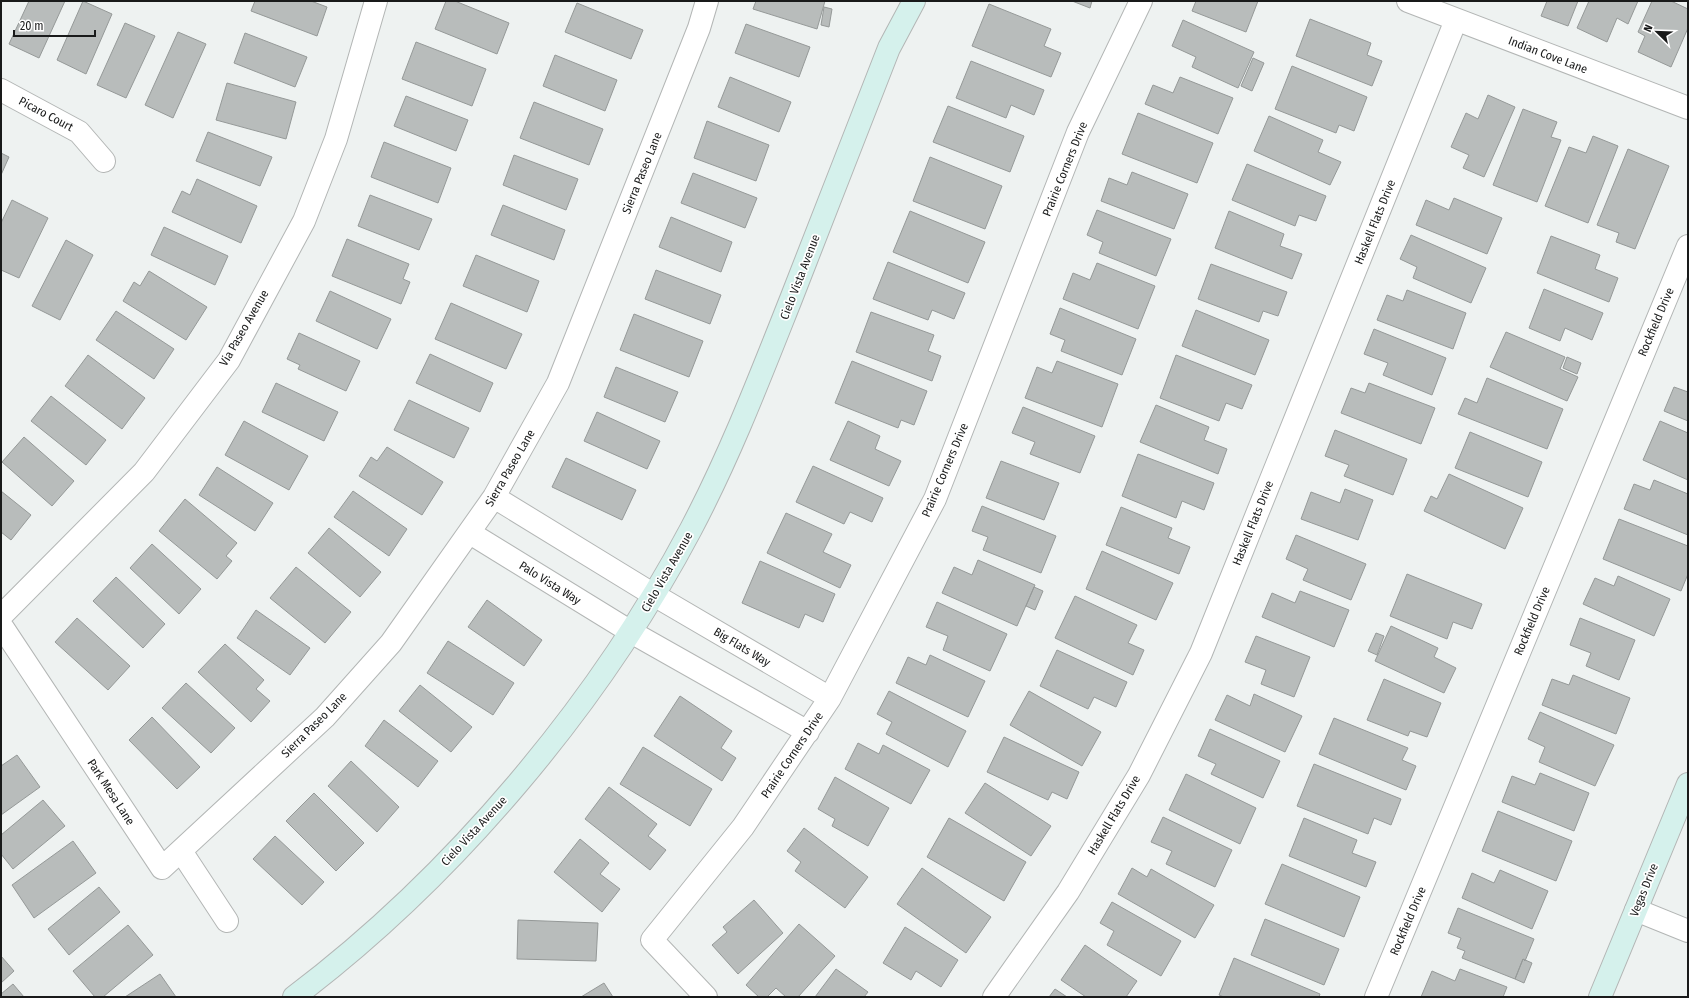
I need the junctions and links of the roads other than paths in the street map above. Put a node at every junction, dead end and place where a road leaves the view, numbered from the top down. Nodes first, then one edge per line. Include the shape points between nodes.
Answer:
1 (376, 1) edge
2 (707, 1) edge
3 (900, 1) edge
4 (914, 1) edge
5 (1141, 1) edge
6 (1408, 1) edge
7 (1456, 20) junction
8 (889, 48) junction
9 (1, 90) edge
10 (1688, 108) edge
11 (104, 161) dead end
12 (1688, 246) edge
13 (494, 497) junction
14 (470, 533) junction
15 (654, 595) junction
16 (1, 616) edge
17 (1, 624) edge
18 (631, 632) junction
19 (830, 698) junction
20 (808, 732) junction
21 (1688, 784) edge
22 (181, 851) junction
23 (1636, 910) junction
24 (227, 921) dead end
25 (1688, 931) edge
26 (294, 997) edge
27 (706, 997) edge
28 (994, 997) edge
29 (1376, 997) edge
30 (1600, 997) edge

1 - 16 street, Via Paseo Avenue via 336,139 304,221 228,360 144,472
2 - 13 street, Sierra Paseo Lane via 699,28 558,383
3 - 8 street, Cielo Vista Avenue
4 - 8 street, Cielo Vista Avenue
5 - 19 street, Prairie Corners Drive via 1078,132 935,499
6 - 7 street, Indian Cove Lane
7 - 10 street, Indian Cove Lane
7 - 28 street, Haskell Flats Drive via 1201,653 1139,775 1068,892
8 - 15 street, Cielo Vista Avenue via 747,410 691,530
9 - 11 street, Picaro Court via 79,132
12 - 29 street, Rockfield Drive
13 - 14 street, Sierra Paseo Lane
13 - 15 street
14 - 18 street, Palo Vista Way
14 - 22 street, Sierra Paseo Lane via 391,643 325,717
15 - 18 street, Cielo Vista Avenue
15 - 19 street, Big Flats Way
17 - 22 street, Park Mesa Lane via 162,868
18 - 20 street
18 - 26 street, Cielo Vista Avenue via 584,700 513,789 478,828 422,886 362,942
19 - 20 street, Prairie Corners Drive
20 - 27 street, Prairie Corners Drive via 743,828 652,940
21 - 23 street, Vegas Drive
22 - 24 street
23 - 25 street
23 - 30 street, Vegas Drive

